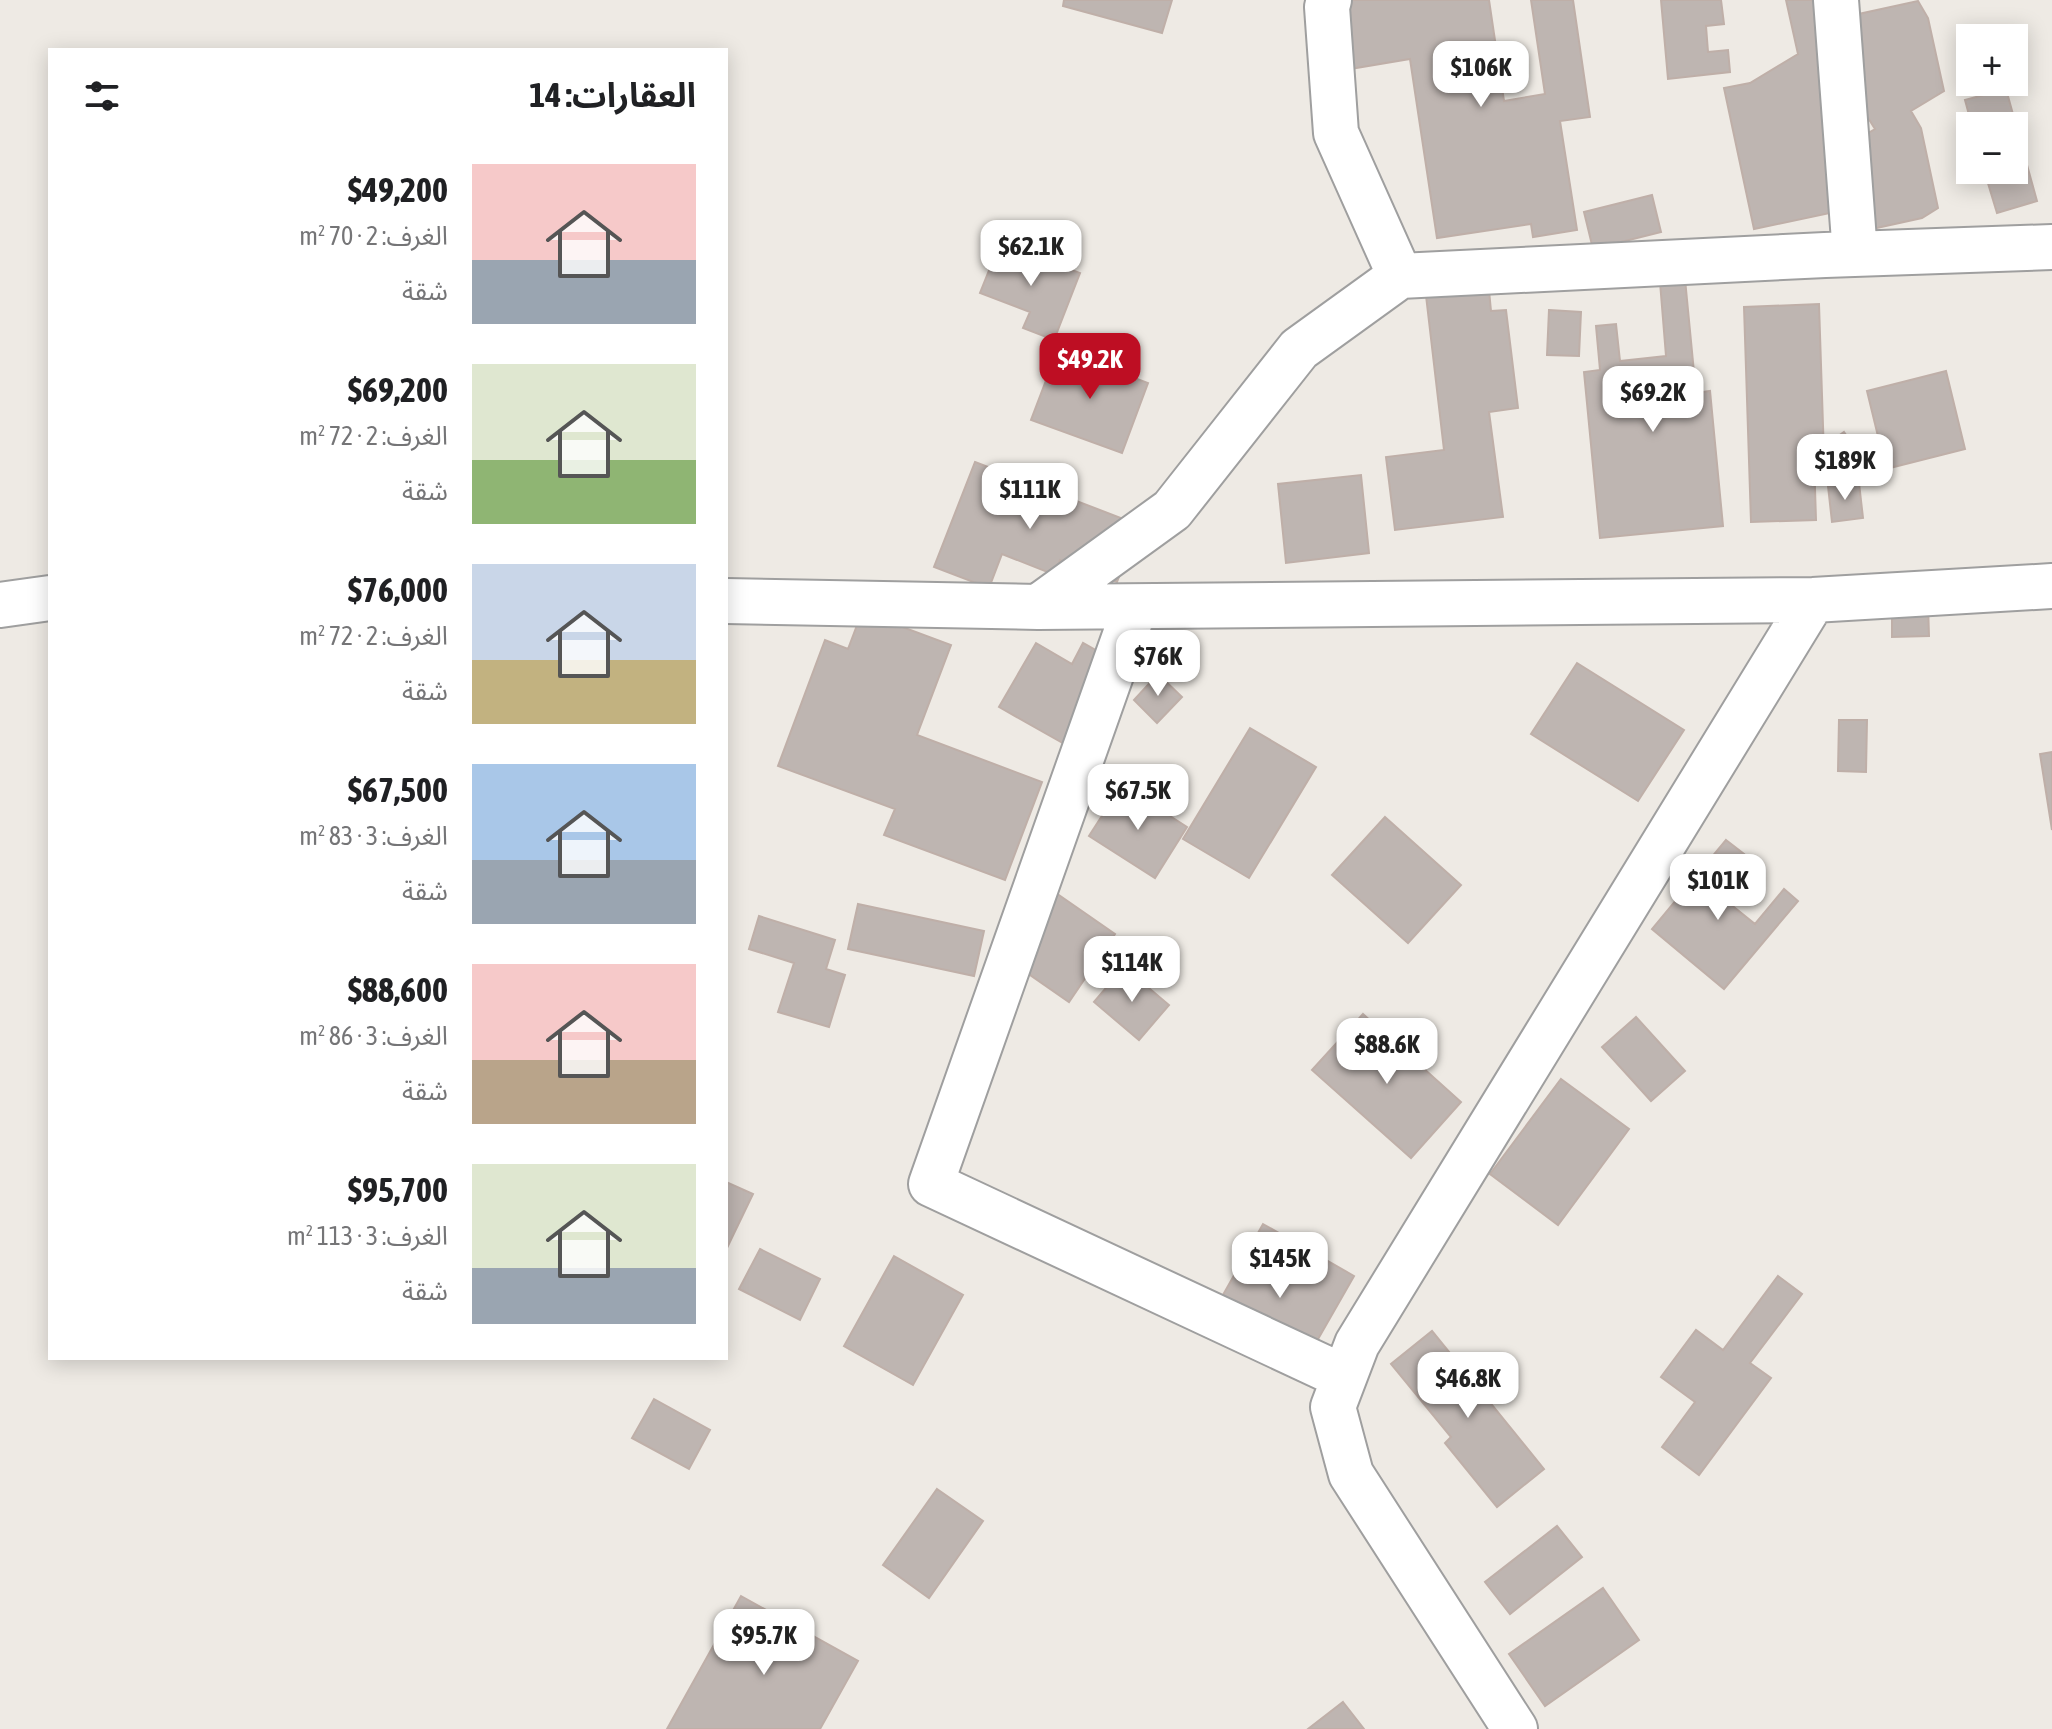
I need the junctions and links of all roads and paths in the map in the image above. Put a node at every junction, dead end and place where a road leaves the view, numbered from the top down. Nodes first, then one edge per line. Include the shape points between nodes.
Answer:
1 (1329, 0) edge
2 (1836, 0) edge
3 (2052, 247) edge
4 (1855, 254) junction
5 (1400, 276) junction
6 (2052, 586) edge
7 (48, 598) edge
8 (1813, 600) junction
9 (728, 601) edge
10 (0, 605) edge
11 (1038, 607) junction
12 (1135, 607) junction
13 (1344, 1377) junction
14 (1515, 1729) edge

1 - 5 street via 1336,133
2 - 4 street
3 - 4 street
4 - 5 street
5 - 11 street via 1299,349 1172,510
6 - 8 street
7 - 10 street
8 - 12 street
8 - 13 street via 1357,1344
9 - 11 street
11 - 12 street
12 - 13 street via 931,1184
13 - 14 street via 1333,1407 1351,1474

